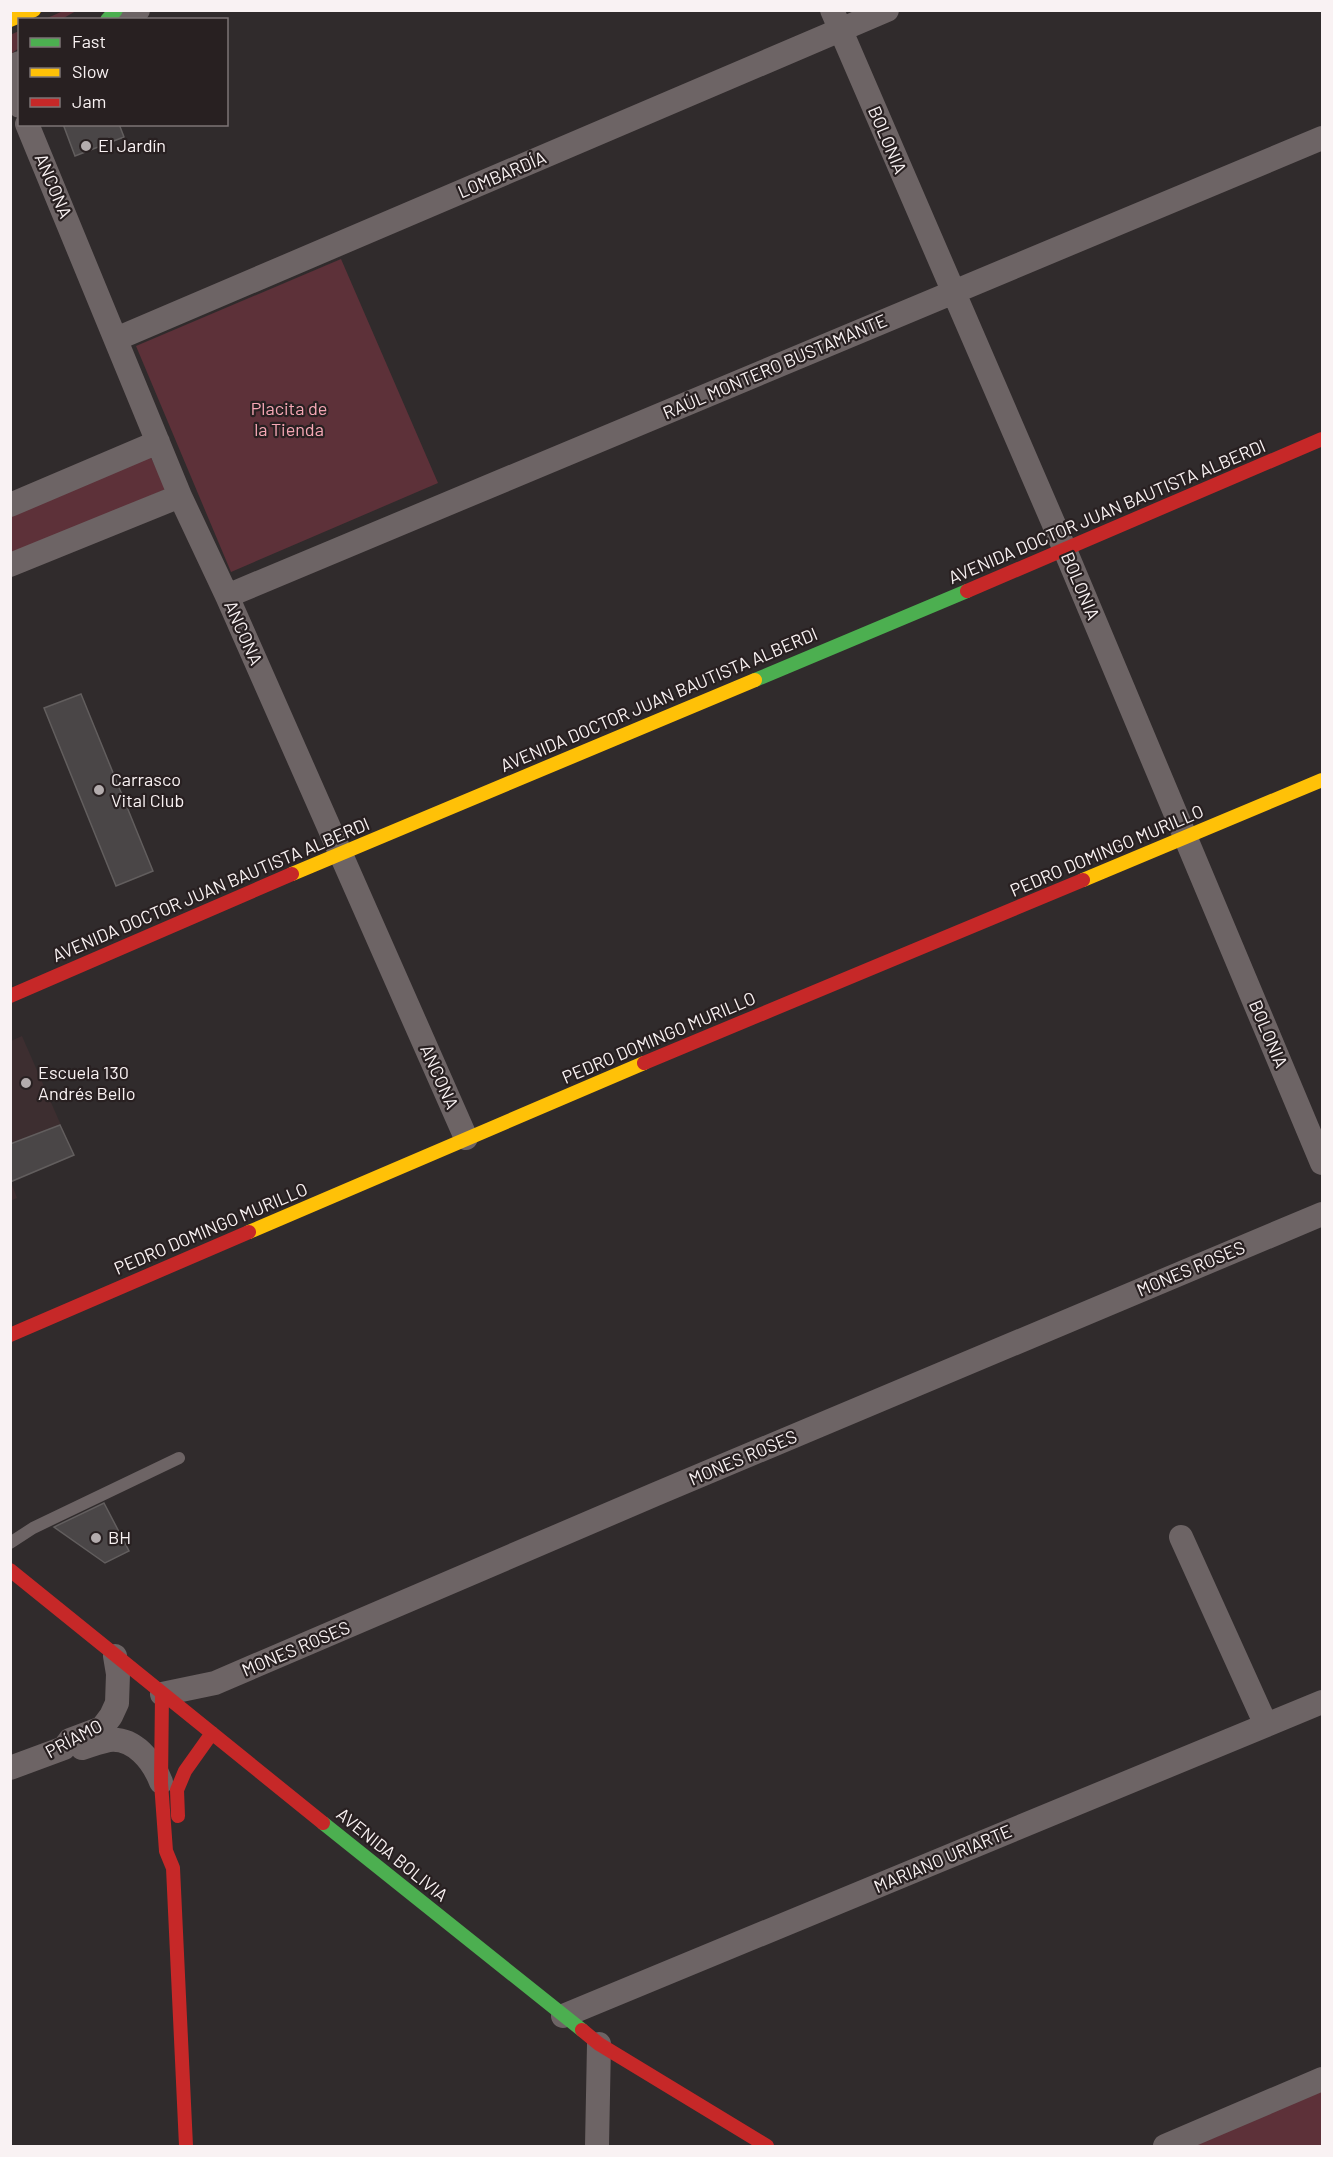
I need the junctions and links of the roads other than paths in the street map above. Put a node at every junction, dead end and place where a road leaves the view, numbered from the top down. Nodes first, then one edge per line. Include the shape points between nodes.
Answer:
1 (34, 10) edge
2 (138, 10) edge
3 (887, 10) edge
4 (120, 18) edge
5 (10, 20) edge
6 (836, 20) edge
7 (10, 85) edge
8 (18, 102) edge
9 (28, 126) edge
10 (1323, 138) edge
11 (952, 292) junction
12 (116, 339) junction
13 (1323, 440) edge
14 (158, 442) junction
15 (180, 496) junction
16 (10, 505) edge
17 (1065, 550) junction
18 (10, 565) edge
19 (227, 596) junction
20 (1323, 780) edge
21 (1186, 838) junction
22 (340, 853) junction
23 (10, 996) edge
24 (466, 1138) junction
25 (1323, 1163) edge
26 (1323, 1214) edge
27 (10, 1335) edge
28 (179, 1458) dead end
29 (1182, 1537) dead end
30 (10, 1543) edge
31 (10, 1569) edge
32 (115, 1656) junction
33 (162, 1694) junction
34 (1323, 1701) edge
35 (1266, 1725) junction
36 (212, 1733) junction
37 (64, 1748) junction
38 (10, 1768) edge
39 (161, 1783) junction
40 (173, 1868) junction
41 (563, 2016) junction
42 (599, 2044) junction
43 (1323, 2079) edge
44 (186, 2146) edge
45 (597, 2146) edge
46 (767, 2146) edge
47 (1165, 2146) edge

1 - 5 street
2 - 4 street
3 - 6 street, LOMBARDÍA
6 - 11 street, BOLONIA
6 - 12 street, LOMBARDÍA
7 - 8 street
9 - 12 street, ANCONA
10 - 11 street, RAÚL MONTERO BUSTAMANTE
11 - 17 street, BOLONIA
11 - 19 street, RAÚL MONTERO BUSTAMANTE
12 - 14 street, ANCONA
13 - 17 street, AVENIDA DOCTOR JUAN BAUTISTA ALBERDI
14 - 15 street, ANCONA
14 - 16 street
15 - 18 street
15 - 19 street, ANCONA
17 - 21 street, BOLONIA
17 - 22 street, AVENIDA DOCTOR JUAN BAUTISTA ALBERDI
19 - 22 street, ANCONA
20 - 21 street, PEDRO DOMINGO MURILLO
21 - 24 street, PEDRO DOMINGO MURILLO
21 - 25 street, BOLONIA
22 - 23 street, AVENIDA DOCTOR JUAN BAUTISTA ALBERDI
22 - 24 street, ANCONA
24 - 27 street, PEDRO DOMINGO MURILLO
26 - 33 street, MONES ROSES via 215,1683
28 - 30 lane via 33,1528
29 - 35 street
31 - 32 street, AVENIDA BOLIVIA
32 - 33 street, AVENIDA BOLIVIA
32 - 37 street, PRÍAMO via 118,1690 111,1716 102,1728 70,1740
33 - 36 street, AVENIDA BOLIVIA
33 - 39 street
34 - 35 street, MARIANO URIARTE
35 - 41 street, MARIANO URIARTE
36 - 40 street via 185,1771 177,1790 179,1850
36 - 41 street, AVENIDA BOLIVIA
37 - 38 street, PRÍAMO
37 - 39 street via 111,1740 127,1742 146,1755
39 - 40 street via 166,1851
40 - 44 street
41 - 42 street, AVENIDA BOLIVIA
42 - 45 street
42 - 46 street, AVENIDA BOLIVIA
43 - 47 street

